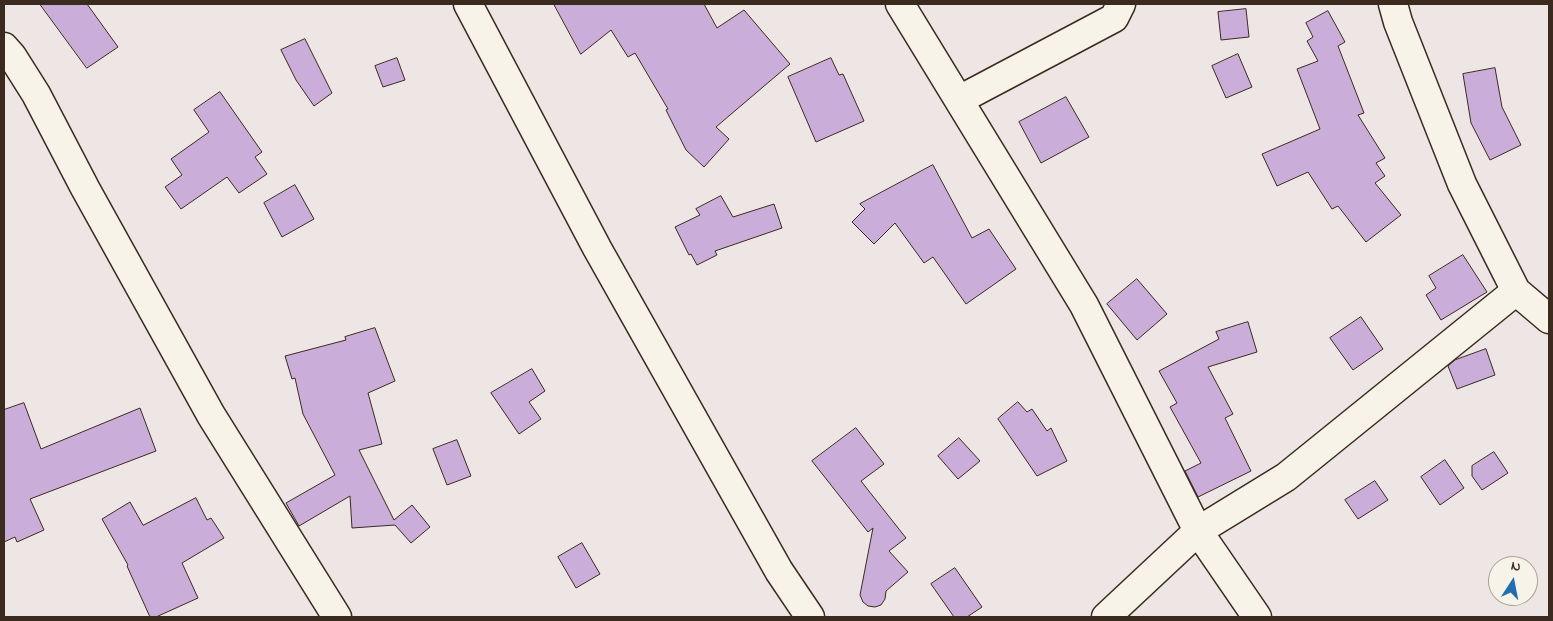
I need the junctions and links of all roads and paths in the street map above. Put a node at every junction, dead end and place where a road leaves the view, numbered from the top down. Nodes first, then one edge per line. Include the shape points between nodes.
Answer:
1 (468, 4) edge
2 (900, 4) edge
3 (1121, 4) edge
4 (1393, 4) edge
5 (4, 46) edge
6 (959, 100) junction
7 (1516, 291) junction
8 (1549, 319) edge
9 (1198, 531) junction
10 (337, 617) edge
11 (810, 617) edge
12 (1106, 617) edge
13 (1257, 617) edge

1 - 11 street via 597,248 779,571
2 - 6 street
3 - 6 street via 1114,18
4 - 7 street via 1462,184
5 - 10 street via 36,94 211,415
6 - 9 street via 1084,305
7 - 8 street
7 - 9 street via 1286,477
9 - 12 street
9 - 13 street

